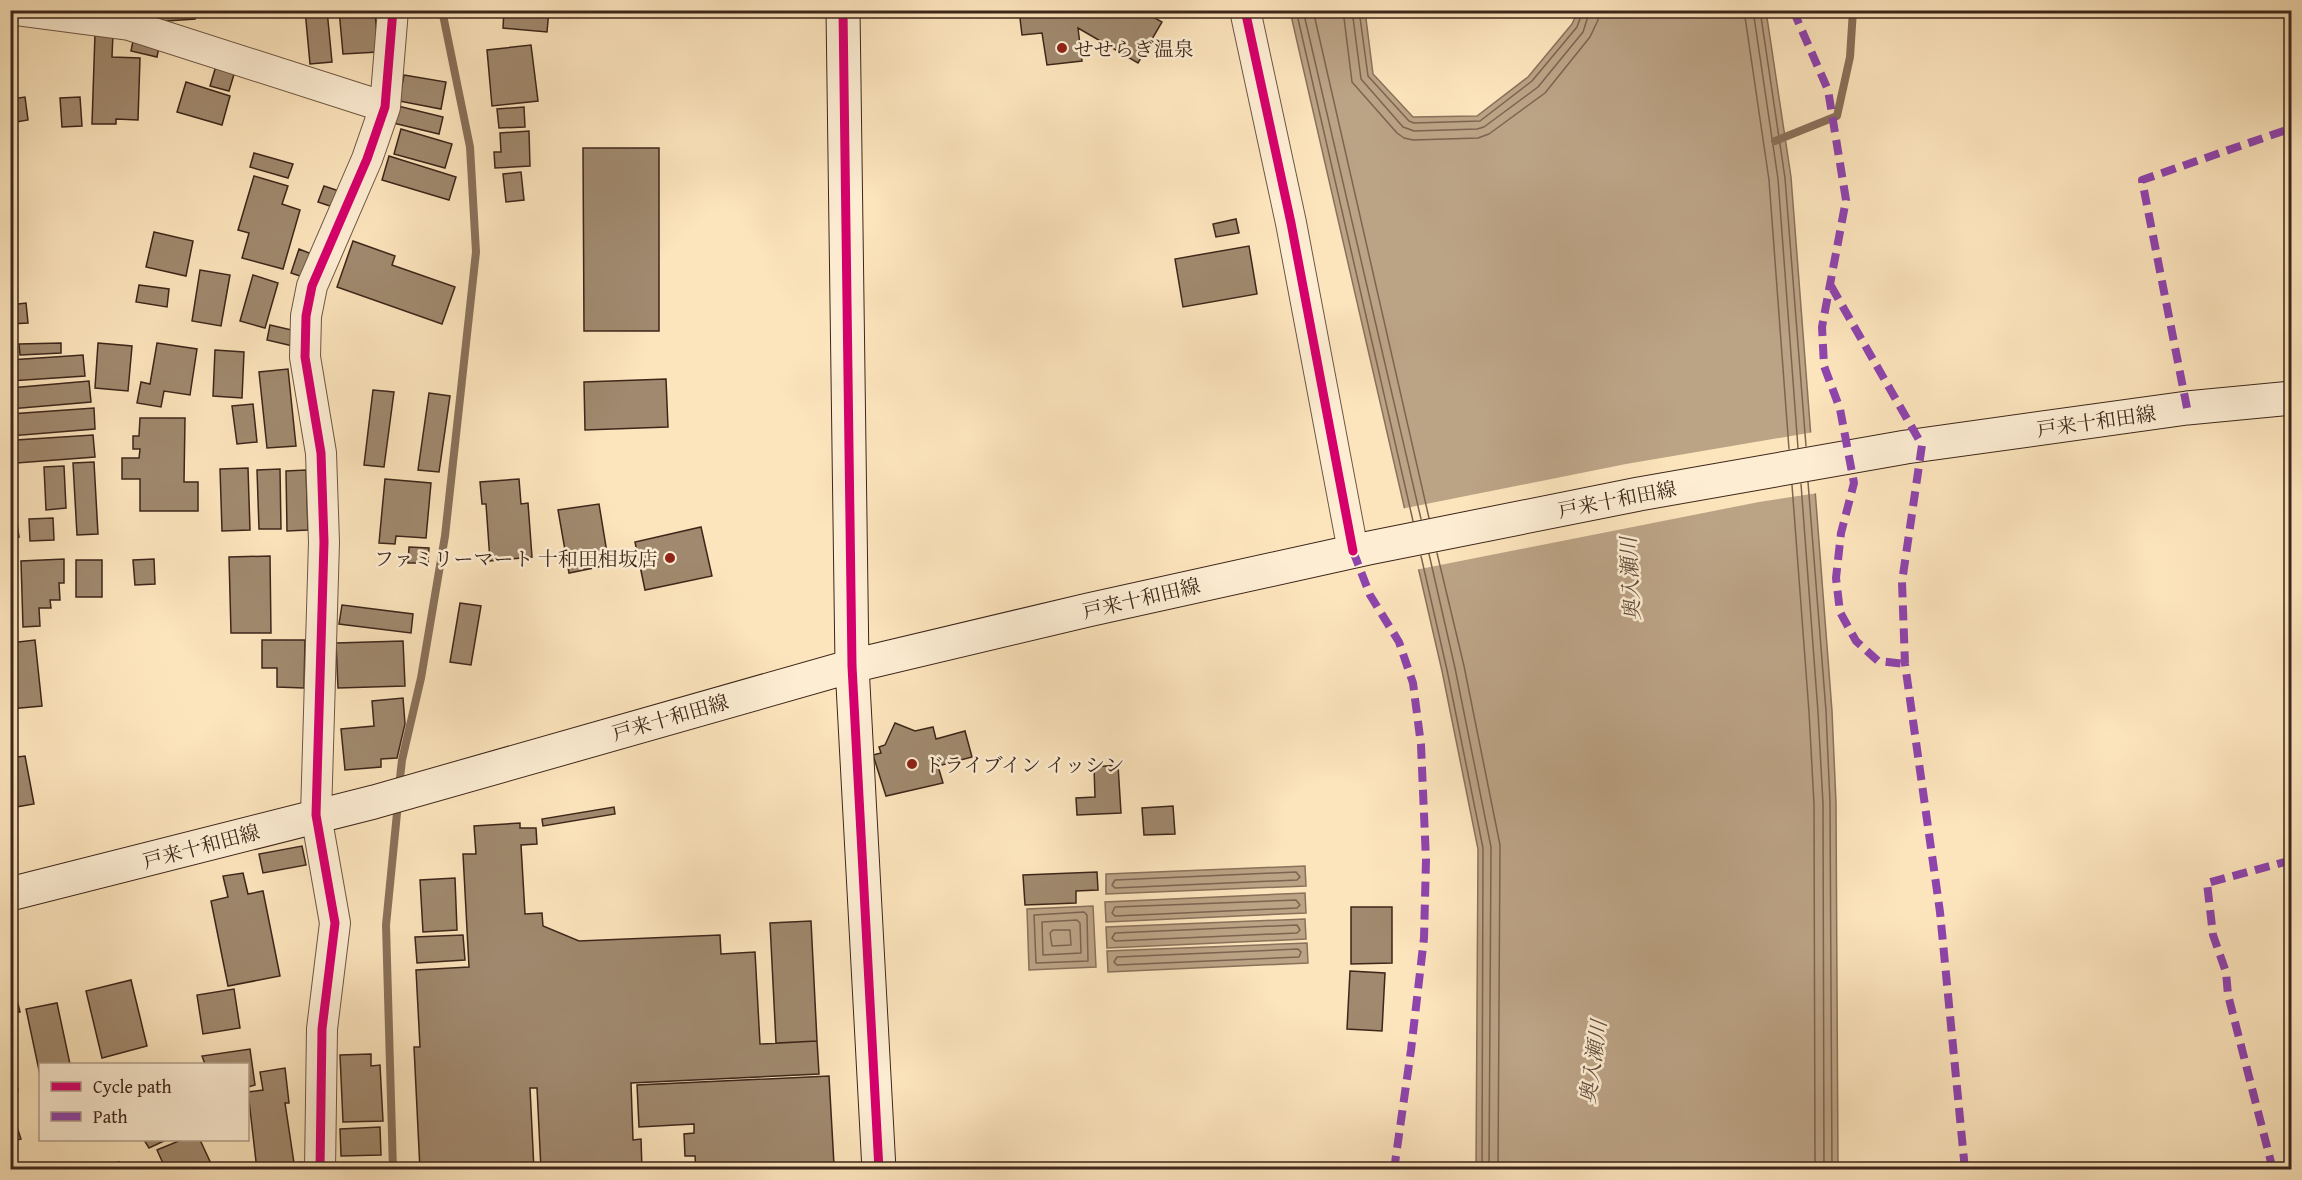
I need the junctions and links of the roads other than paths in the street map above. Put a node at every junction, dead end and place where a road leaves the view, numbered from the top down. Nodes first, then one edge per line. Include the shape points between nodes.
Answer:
1 (15, 10) edge
2 (393, 10) edge
3 (843, 10) edge
4 (1245, 10) edge
5 (385, 107) junction
6 (2292, 398) edge
7 (1361, 550) junction
8 (852, 666) junction
9 (316, 815) junction
10 (10, 894) edge
11 (320, 1170) edge
12 (879, 1170) edge

1 - 5 street via 129,25
2 - 5 street
3 - 8 main road
4 - 7 street
5 - 9 street via 312,286 306,316 305,357 321,453 324,542
6 - 7 main road, 戸来十和田線 via 2176,410 1900,449 1639,494
7 - 8 main road, 戸来十和田線
8 - 9 main road, 戸来十和田線
8 - 12 main road
9 - 10 main road, 戸来十和田線
9 - 11 street via 335,923 322,1029

